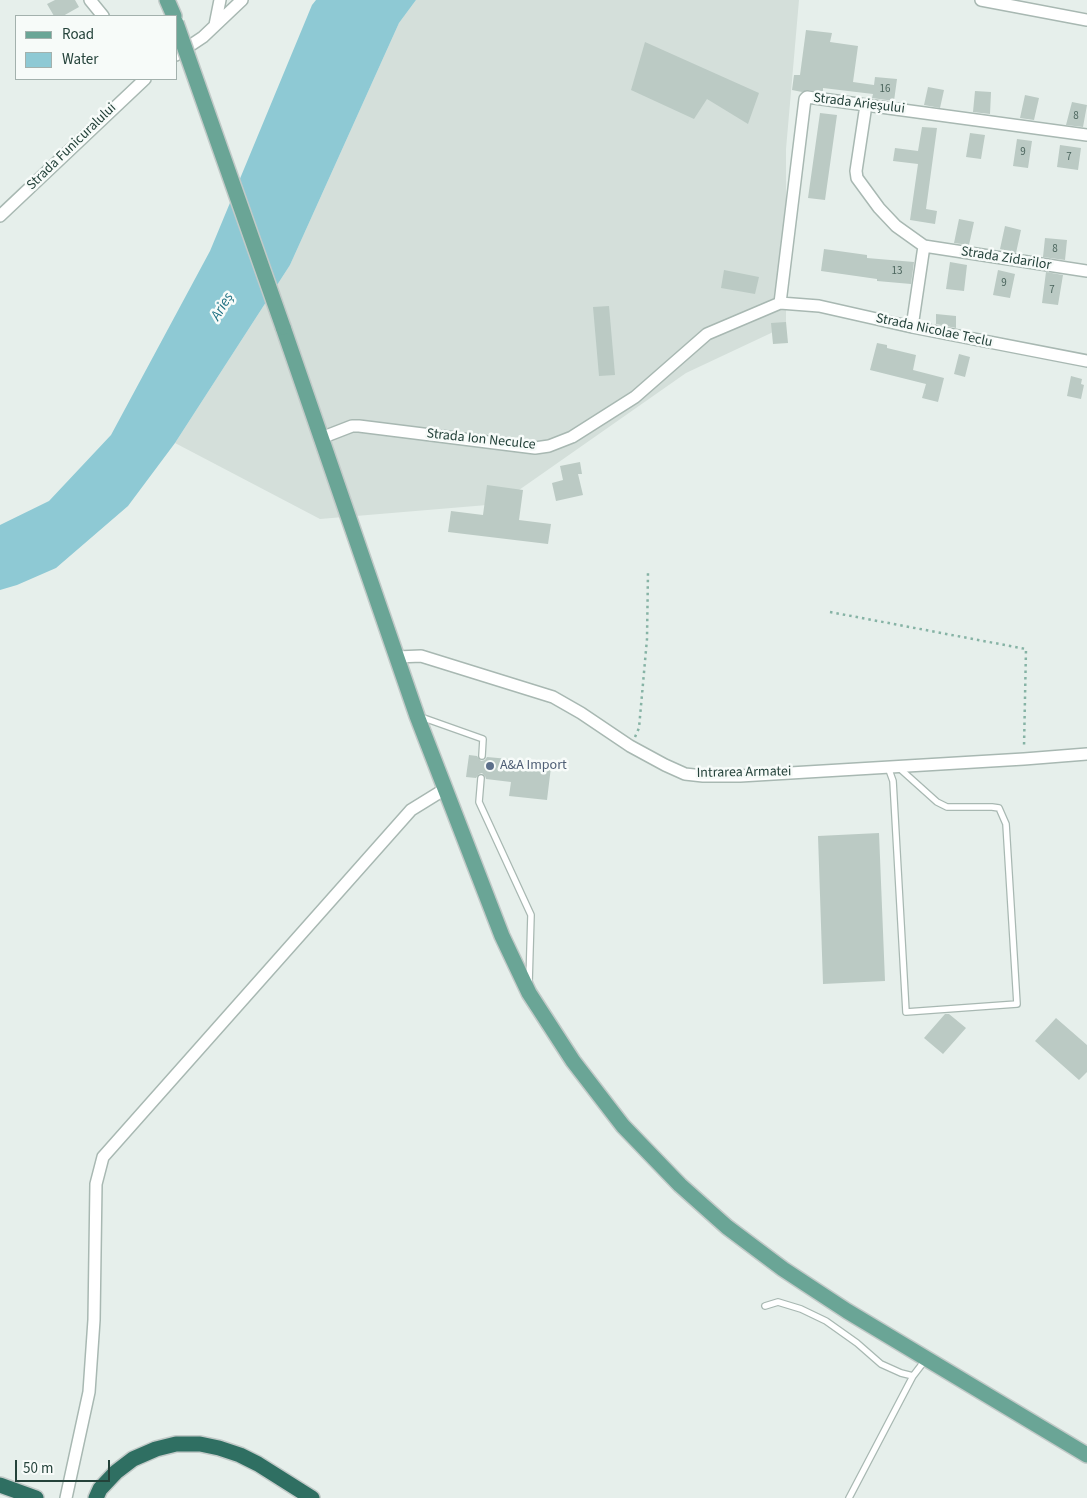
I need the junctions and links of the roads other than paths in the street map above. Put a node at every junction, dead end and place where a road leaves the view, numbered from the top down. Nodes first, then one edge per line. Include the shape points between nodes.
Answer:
1 (90, 0) edge
2 (167, 0) edge
3 (220, 0) edge
4 (242, 0) edge
5 (981, 0) edge
6 (102, 15) edge
7 (174, 15) edge
8 (1087, 20) edge
9 (215, 25) junction
10 (178, 29) edge
11 (178, 55) edge
12 (144, 80) edge
13 (866, 104) junction
14 (1087, 135) edge
15 (0, 216) edge
16 (924, 246) junction
17 (1087, 271) edge
18 (780, 303) junction
19 (912, 327) junction
20 (1087, 361) edge
21 (321, 438) junction
22 (398, 656) junction
23 (417, 716) junction
24 (1087, 754) edge
25 (482, 756) dead end
26 (893, 767) junction
27 (481, 778) dead end
28 (445, 789) junction
29 (529, 993) junction
30 (765, 1306) dead end
31 (926, 1359) junction
32 (913, 1376) junction
33 (1087, 1454) edge
34 (0, 1485) edge
35 (36, 1498) edge
36 (66, 1498) edge
37 (96, 1498) edge
38 (312, 1498) edge
39 (849, 1498) edge

1 - 6 street
2 - 7 main road
3 - 9 street
4 - 9 street
5 - 8 street
9 - 11 street
10 - 21 main road, bridge
12 - 15 street, Strada Funicuralului
13 - 14 street, Strada Arieșului
13 - 16 street, Strada Zidarilor via 857,178 896,226
13 - 18 street, Strada Arieșului via 809,96 805,99
16 - 17 street, Strada Zidarilor
16 - 19 street
18 - 19 street, Strada Nicolae Teclu via 819,306
18 - 21 street, Strada Ion Neculce via 707,334 635,398 572,437 550,446 536,448 359,426
19 - 20 street, Strada Nicolae Teclu
21 - 22 main road
22 - 23 main road
22 - 26 street, Intrarea Armatei via 421,656 553,698 630,746 685,774 740,776
23 - 25 lane via 483,739
23 - 28 main road
24 - 26 street, Intrarea Armatei
26 - 26 lane via 906,1012 1017,1004 1006,824 999,808 947,807
27 - 29 lane via 479,802 531,915
28 - 29 main road via 502,936
28 - 36 street via 411,810 103,1158 96,1184 94,1320 89,1392
29 - 31 main road via 573,1061 623,1126 680,1185 727,1227 782,1269
30 - 32 lane via 778,1302 801,1309 857,1342 881,1364
31 - 32 lane
31 - 33 main road
32 - 39 lane
34 - 35 highway
37 - 38 highway via 116,1472 133,1460 176,1444 200,1444 240,1455

